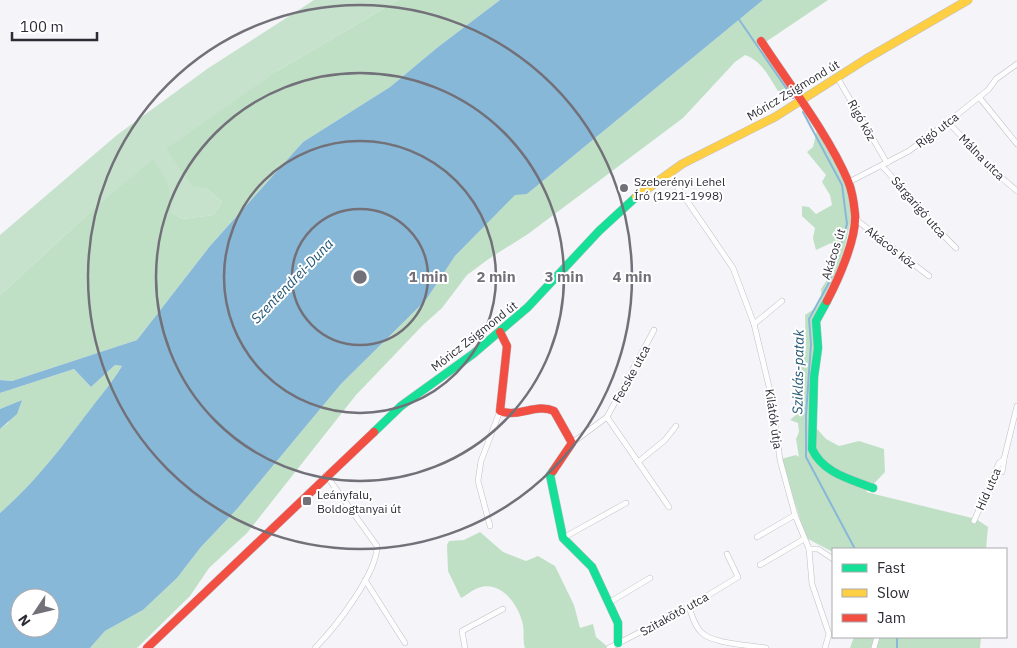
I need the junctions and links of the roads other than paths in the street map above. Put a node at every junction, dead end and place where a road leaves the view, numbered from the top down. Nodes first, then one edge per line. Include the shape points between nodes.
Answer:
1 (968, 0) edge
2 (761, 41) dead end
3 (1017, 64) edge
4 (838, 77) junction
5 (979, 98) junction
6 (802, 101) junction
7 (948, 122) junction
8 (1017, 144) edge
9 (884, 164) junction
10 (668, 173) junction
11 (849, 182) junction
12 (1017, 191) edge
13 (855, 216) junction
14 (956, 248) dead end
15 (929, 276) dead end
16 (782, 301) dead end
17 (754, 324) junction
18 (654, 330) dead end
19 (500, 332) junction
20 (1017, 406) edge
21 (500, 411) junction
22 (607, 417) junction
23 (676, 426) dead end
24 (572, 443) junction
25 (1004, 458) junction
26 (638, 462) junction
27 (1002, 472) dead end
28 (326, 475) junction
29 (873, 488) dead end
30 (626, 503) dead end
31 (670, 507) dead end
32 (795, 515) junction
33 (974, 521) dead end
34 (490, 526) dead end
35 (563, 538) junction
36 (757, 538) dead end
37 (804, 539) junction
38 (810, 549) junction
39 (727, 554) dead end
40 (832, 558) edge
41 (760, 565) dead end
42 (650, 578) dead end
43 (365, 580) junction
44 (610, 602) junction
45 (689, 607) junction
46 (503, 608) dead end
47 (719, 641) junction
48 (405, 643) dead end
49 (618, 643) junction
50 (147, 648) edge
51 (315, 648) edge
52 (464, 648) edge
53 (609, 648) edge
54 (718, 648) edge
55 (766, 648) edge
56 (825, 648) edge

1 - 4 main road, Móricz Zsigmond út
2 - 6 main road, Akácos út
3 - 5 street, Rigó utca
4 - 6 main road, Móricz Zsigmond út
4 - 9 street, Rigó köz
5 - 7 street, Rigó utca
5 - 8 street
6 - 10 main road, Móricz Zsigmond út
6 - 11 main road, Akácos út
7 - 9 street, Rigó utca via 909,151
7 - 12 street, Málna utca
9 - 11 street, Rigó utca
9 - 14 street, Sárgarigó utca via 923,214
10 - 17 street, Kilátók útja via 733,268
10 - 19 main road, Móricz Zsigmond út via 619,212
11 - 13 main road, Akácos út
13 - 15 street, Akácos köz
13 - 29 main road, Akácos út via 836,284 816,322 818,348 812,450 822,465
16 - 17 street
17 - 32 street, Kilátók útja via 772,399 780,460
18 - 22 street, Fecske utca
19 - 21 main road via 507,346
19 - 28 main road, Móricz Zsigmond út via 401,406
20 - 25 street, Híd utca
21 - 24 main road via 514,415 550,408
21 - 34 street via 481,461 478,482
22 - 24 street, Fecske utca
22 - 26 street, Fecske utca
23 - 26 street via 665,440
24 - 35 main road via 550,475
25 - 27 street, Híd utca
25 - 33 street, Híd utca
26 - 31 street, Fecske utca
28 - 43 street via 377,546 376,561
28 - 50 main road, Móricz Zsigmond út
30 - 35 street
32 - 36 street
32 - 37 street, Kilátók útja
35 - 44 main road via 592,567
37 - 38 street, Kilátók útja
37 - 41 street
38 - 40 street
38 - 56 street via 812,584 829,634
39 - 45 street, Szitakötő utca via 738,577
42 - 44 street
43 - 48 street
43 - 51 street via 342,617
44 - 49 main road via 618,624
45 - 47 street via 700,631
45 - 49 street, Szitakötő utca
46 - 52 street via 462,631
47 - 54 street
47 - 55 street
49 - 53 street, Szitakötő utca

